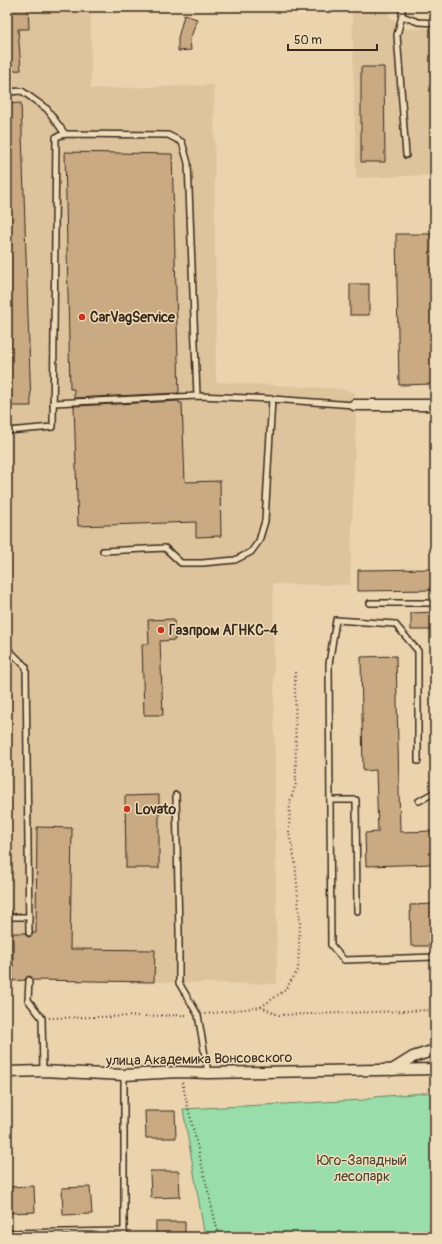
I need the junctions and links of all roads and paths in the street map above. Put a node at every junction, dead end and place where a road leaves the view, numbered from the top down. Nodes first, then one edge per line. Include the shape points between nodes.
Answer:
1 (402, 7) edge
2 (402, 16) junction
3 (435, 23) edge
4 (7, 92) edge
5 (65, 134) junction
6 (406, 155) dead end
7 (197, 396) junction
8 (272, 399) junction
9 (53, 403) junction
10 (354, 405) joint
11 (435, 405) edge
12 (7, 431) edge
13 (103, 551) dead end
14 (370, 603) dead end
15 (435, 603) edge
16 (7, 648) edge
17 (295, 672) dead end
18 (418, 761) dead end
19 (435, 792) edge
20 (176, 795) dead end
21 (330, 800) junction
22 (419, 801) dead end
23 (357, 911) dead end
24 (7, 917) edge
25 (29, 917) junction
26 (29, 933) dead end
27 (435, 957) edge
28 (29, 980) dead end
29 (261, 1007) junction
30 (435, 1010) edge
31 (198, 1015) junction
32 (42, 1018) junction
33 (435, 1050) edge
34 (435, 1069) edge
35 (392, 1070) junction
36 (43, 1071) junction
37 (7, 1072) edge
38 (179, 1072) junction
39 (208, 1073) junction
40 (124, 1075) junction
41 (7, 1233) edge
42 (124, 1234) edge
43 (219, 1237) edge

1 - 2 lane
2 - 3 lane via 418,22
2 - 6 lane via 398,36
4 - 5 lane via 22,91 47,109
5 - 7 lane via 168,135 182,142 188,163
5 - 9 lane via 56,137
7 - 8 lane
7 - 9 lane
8 - 10 lane
8 - 13 lane via 265,521 259,541 251,552 235,560 181,563 165,548
9 - 12 lane via 53,428
10 - 11 street
14 - 15 lane
16 - 25 lane via 26,667
17 - 29 path via 296,784 290,801 289,833 295,861 300,922 298,970 285,990
18 - 21 lane via 418,651 395,624 336,620 329,664
19 - 22 lane
20 - 31 lane via 179,983
21 - 23 lane via 356,800
21 - 27 lane via 331,946 344,960
24 - 25 lane
25 - 26 lane
28 - 32 lane via 28,1000
29 - 30 path via 279,1015
29 - 31 path
31 - 32 path
31 - 39 lane
32 - 36 lane
33 - 35 street via 413,1057
34 - 35 street, улица Академика Вонсовского
35 - 39 street, улица Академика Вонсовского
36 - 37 street, улица Академика Вонсовского
36 - 40 street, улица Академика Вонсовского
38 - 39 street, улица Академика Вонсовского
38 - 40 street, улица Академика Вонсовского
38 - 43 path
40 - 42 lane
41 - 42 lane

